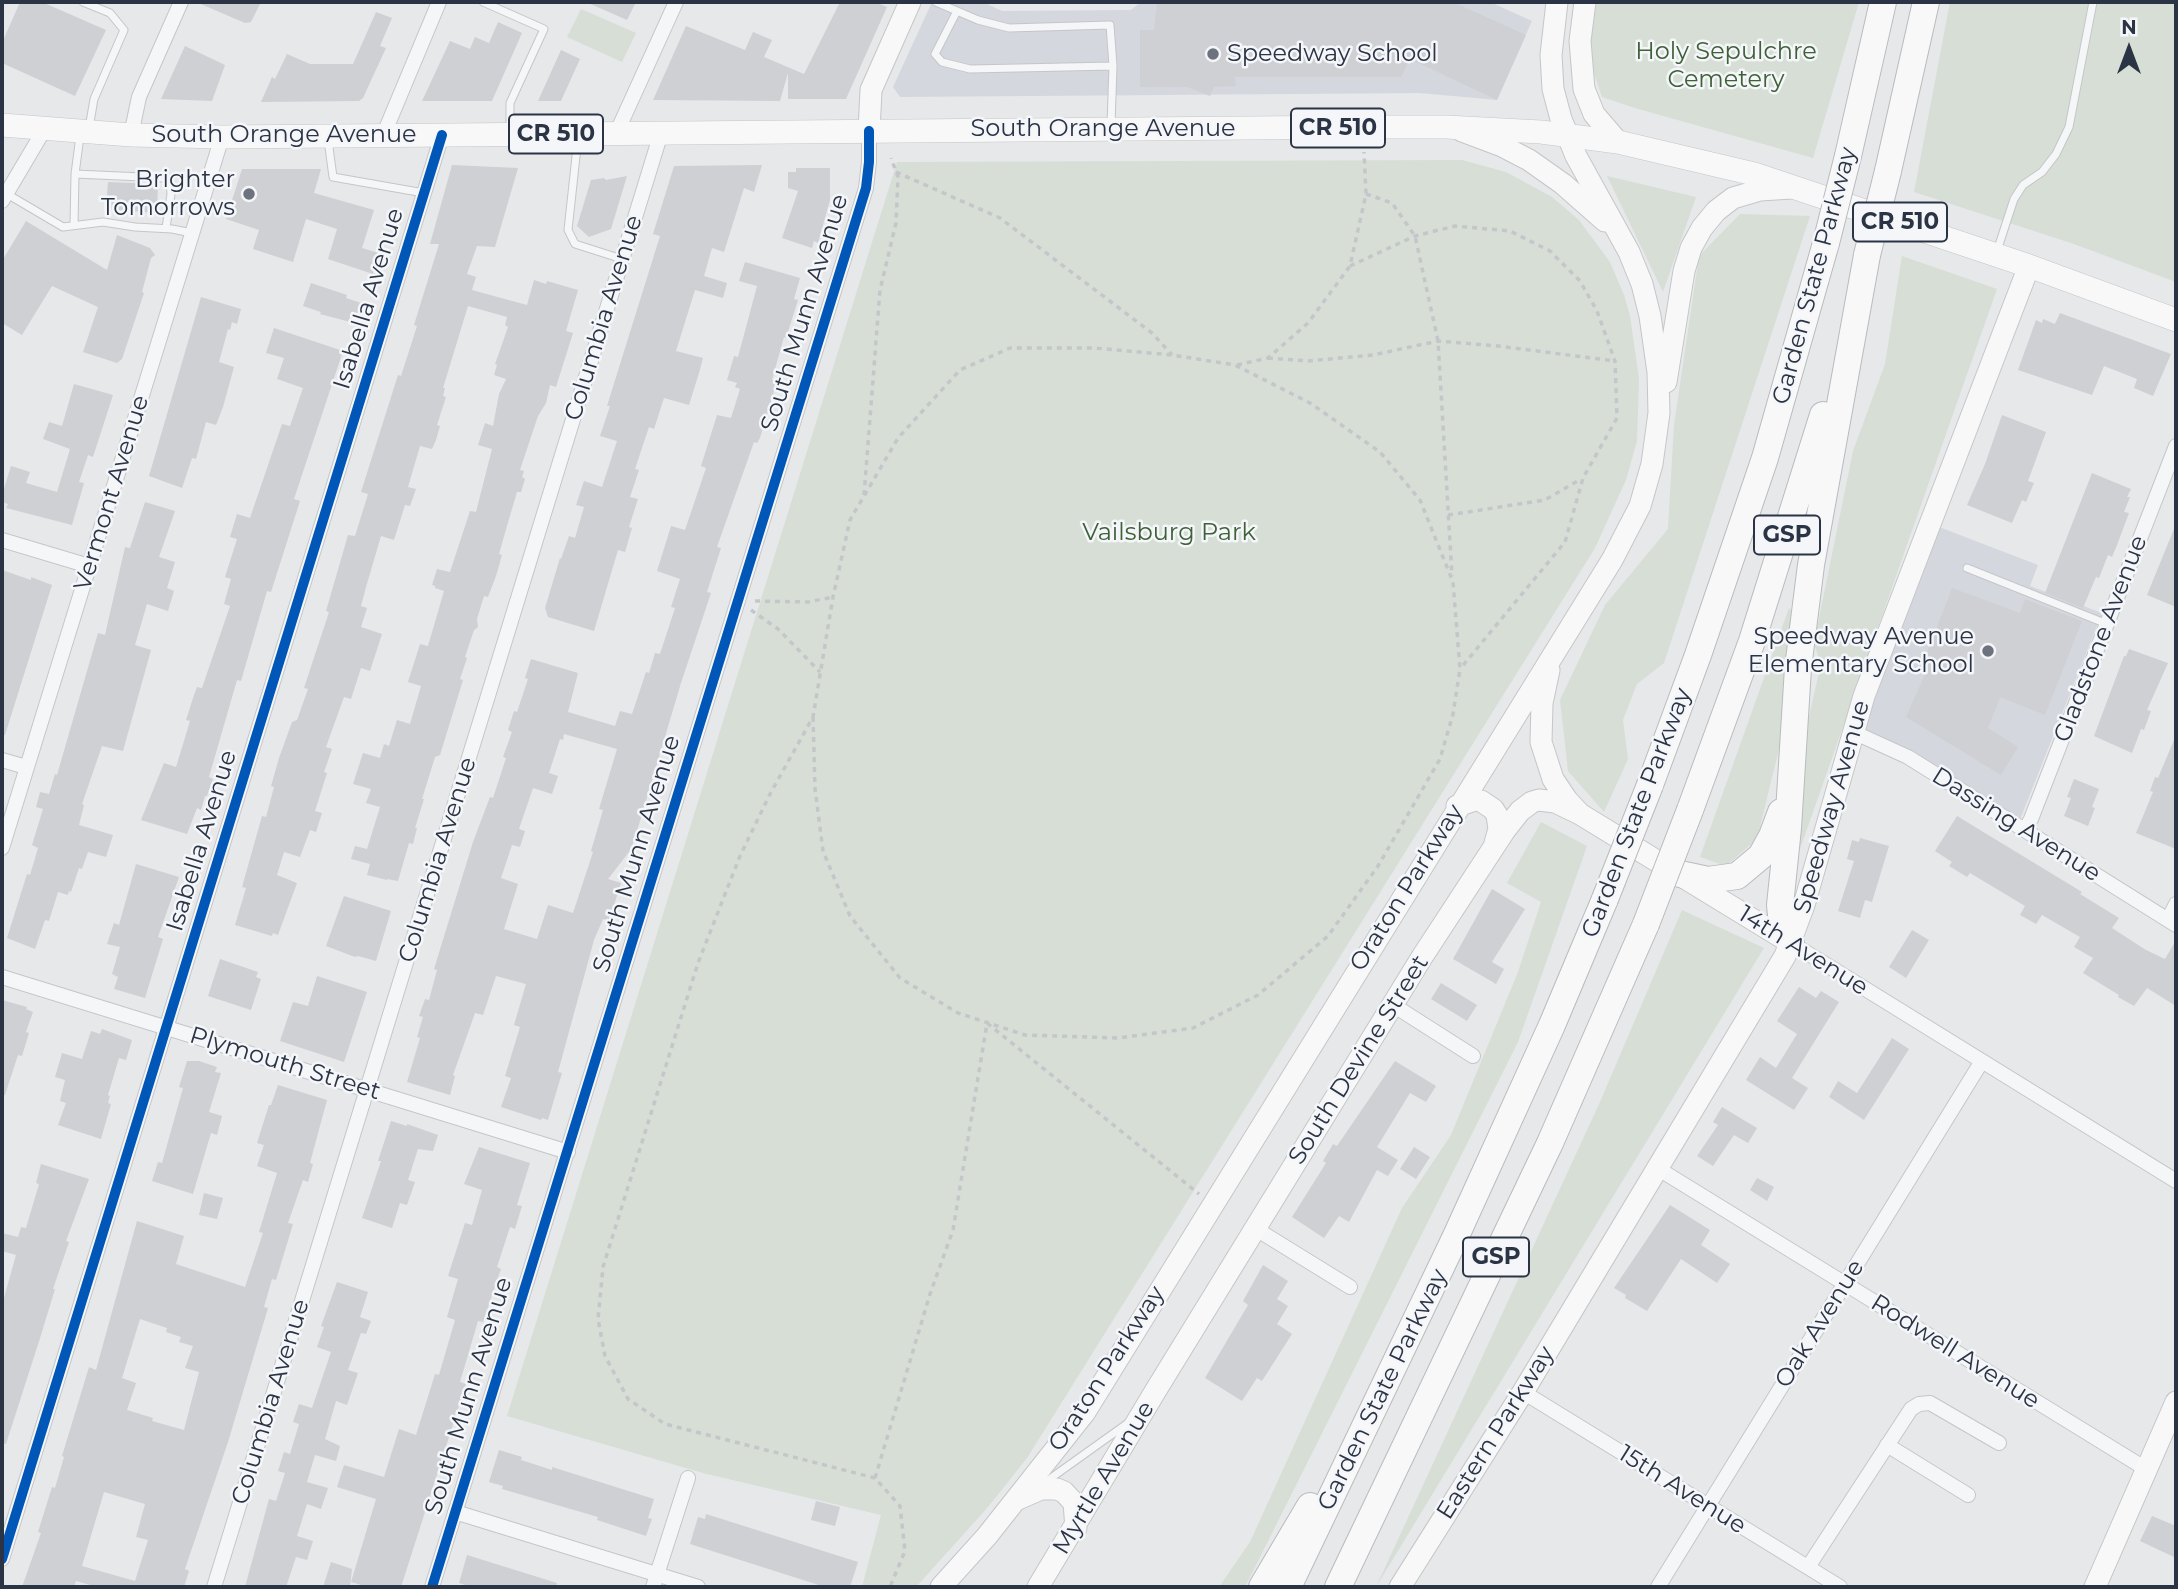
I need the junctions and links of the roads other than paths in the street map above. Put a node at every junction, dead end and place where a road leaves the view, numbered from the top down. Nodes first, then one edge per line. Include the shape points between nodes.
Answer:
1 (83, 2) edge
2 (181, 2) edge
3 (439, 2) edge
4 (483, 2) edge
5 (676, 2) edge
6 (910, 2) edge
7 (936, 2) edge
8 (1557, 2) edge
9 (1585, 2) edge
10 (1883, 2) edge
11 (1926, 2) edge
12 (2093, 2) edge
13 (957, 11) junction
14 (1113, 66) junction
15 (2, 125) edge
16 (1446, 127) junction
17 (1111, 129) junction
18 (44, 130) junction
19 (869, 131) junction
20 (84, 132) junction
21 (661, 133) junction
22 (578, 134) junction
23 (616, 134) junction
24 (1566, 134) junction
25 (131, 135) junction
26 (442, 135) junction
27 (510, 135) junction
28 (328, 136) junction
29 (383, 136) junction
30 (222, 137) junction
31 (1618, 142) junction
32 (75, 174) junction
33 (1800, 188) junction
34 (424, 193) junction
35 (4, 197) edge
36 (74, 225) junction
37 (166, 228) junction
38 (192, 233) junction
39 (1621, 236) junction
40 (1867, 255) junction
41 (1996, 255) junction
42 (622, 260) junction
43 (2029, 266) junction
44 (2176, 320) edge
45 (1657, 440) junction
46 (2176, 446) edge
47 (2, 540) edge
48 (89, 566) junction
49 (1968, 568) dead end
50 (2107, 624) junction
51 (1555, 651) junction
52 (1853, 732) junction
53 (2, 760) edge
54 (26, 767) junction
55 (1791, 769) junction
56 (1457, 806) junction
57 (1580, 814) junction
58 (2025, 831) junction
59 (1494, 845) junction
60 (2, 848) edge
61 (1680, 874) junction
62 (2176, 904) edge
63 (2172, 923) edge
64 (1791, 943) junction
65 (2, 977) edge
66 (1393, 1005) junction
67 (166, 1028) junction
68 (1473, 1056) dead end
69 (1982, 1061) junction
70 (367, 1090) junction
71 (568, 1152) junction
72 (1657, 1168) junction
73 (2176, 1181) edge
74 (1256, 1229) junction
75 (1590, 1279) joint
76 (1845, 1284) junction
77 (1350, 1287) dead end
78 (1398, 1356) junction
79 (1169, 1369) joint
80 (1523, 1392) junction
81 (2176, 1402) edge
82 (1144, 1410) junction
83 (1999, 1443) dead end
84 (1887, 1445) junction
85 (2146, 1469) junction
86 (688, 1478) dead end
87 (1968, 1495) dead end
88 (1014, 1502) junction
89 (1708, 1506) junction
90 (455, 1512) junction
91 (1076, 1528) junction
92 (2, 1559) edge
93 (1808, 1567) junction
94 (655, 1581) edge
95 (214, 1587) edge
96 (432, 1587) edge
97 (698, 1587) edge
98 (941, 1587) edge
99 (1038, 1587) edge
100 (1262, 1587) edge
101 (1289, 1587) edge
102 (1338, 1587) edge
103 (1400, 1587) edge
104 (1658, 1587) edge
105 (1840, 1587) edge
106 (2095, 1587) edge

1 - 20 lane via 110,13 124,30
2 - 25 street via 139,97
3 - 29 street
4 - 27 lane via 544,29 510,103
5 - 23 street
6 - 19 main road via 871,90
7 - 13 lane
8 - 24 main road, Oraton Parkway via 1552,74
9 - 31 main road via 1580,41 1584,89 1594,114
10 - 78 highway, Garden State Parkway / GSP, bridge via 1826,243 1765,458 1694,667 1605,899 1522,1091
11 - 40 highway, Garden State Parkway / GSP, bridge
12 - 41 lane via 2070,127 2042,172 2023,185 2014,199
13 - 14 lane via 1009,28 1110,25
13 - 14 lane via 935,54 942,62 970,69
14 - 17 lane
15 - 18 main road, South Orange Avenue / CR 510
16 - 17 main road, South Orange Avenue / CR 510
16 - 24 main road, South Orange Avenue / CR 510
16 - 39 main road via 1529,160
17 - 19 main road, South Orange Avenue / CR 510
18 - 20 main road, South Orange Avenue / CR 510
18 - 35 street
19 - 21 main road, South Orange Avenue / CR 510
19 - 71 street, South Munn Avenue via 866,188
20 - 25 main road, South Orange Avenue / CR 510
20 - 32 lane
21 - 23 main road, South Orange Avenue / CR 510
21 - 42 street, Columbia Avenue
22 - 23 main road, South Orange Avenue / CR 510
22 - 27 main road, South Orange Avenue / CR 510
22 - 42 lane via 568,230 575,244
24 - 31 main road, South Orange Avenue / CR 510
24 - 39 main road, Oraton Parkway
25 - 30 main road, South Orange Avenue / CR 510
26 - 27 main road, South Orange Avenue / CR 510
26 - 29 main road, South Orange Avenue / CR 510
26 - 34 street, Isabella Avenue
28 - 29 main road, South Orange Avenue / CR 510
28 - 30 main road, South Orange Avenue / CR 510
28 - 34 lane via 333,177
30 - 38 street, Vermont Avenue
31 - 33 main road, South Orange Avenue / CR 510
32 - 36 lane
32 - 37 lane via 165,178 171,194
33 - 41 main road, South Orange Avenue / CR 510
33 - 45 main road via 1760,190 1733,198 1716,211 1696,238 1684,271
34 - 67 street, Isabella Avenue
35 - 36 lane via 54,224
36 - 37 lane via 103,222
37 - 38 lane
38 - 48 street, Vermont Avenue
39 - 45 main road, Oraton Parkway via 1650,316 1658,372
40 - 55 highway via 1810,573
40 - 102 highway, Garden State Parkway / GSP, bridge via 1773,579 1646,924 1544,1155
41 - 43 main road, South Orange Avenue / CR 510
42 - 70 street, Columbia Avenue
43 - 44 main road, South Orange Avenue / CR 510
43 - 52 main road, Speedway Avenue
45 - 51 main road, Oraton Parkway via 1647,486 1631,525
46 - 50 street, Gladstone Avenue
47 - 48 street
48 - 54 street, Vermont Avenue
49 - 50 lane
50 - 58 street, Gladstone Avenue
51 - 56 main road, Oraton Parkway
51 - 57 main road, 14th Avenue via 1542,703 1541,742 1553,779
52 - 58 street, Dassing Avenue via 1908,757
52 - 64 main road, Speedway Avenue
53 - 54 street
54 - 60 street, Vermont Avenue
55 - 61 highway via 1772,836 1755,864 1737,876 1719,880
55 - 64 highway via 1780,905 1782,925
56 - 59 main road via 1475,800 1493,809 1499,829
56 - 88 main road, Oraton Parkway via 1085,1412
57 - 59 main road, South Devine Street via 1555,802 1532,802
57 - 61 main road, 14th Avenue
58 - 63 street, Dassing Avenue
59 - 66 main road, South Devine Street
61 - 64 main road, 14th Avenue
62 - 63 street
64 - 69 street, 14th Avenue
64 - 72 main road, Speedway Avenue
65 - 67 street, Plymouth Street
66 - 68 street
66 - 74 main road, South Devine Street
67 - 70 street, Plymouth Street
67 - 92 street, Isabella Avenue
69 - 73 street, 14th Avenue
69 - 76 street, Oak Avenue
70 - 71 street, Plymouth Street
70 - 95 street, Columbia Avenue
71 - 90 street, South Munn Avenue
72 - 75 main road, Speedway Avenue
72 - 76 street, Rodwell Avenue
74 - 77 street
74 - 79 main road, South Devine Street
75 - 80 main road, Eastern Parkway
76 - 85 street, Rodwell Avenue
76 - 89 street, Oak Avenue
78 - 100 highway
78 - 101 highway, Garden State Parkway / GSP
79 - 82 main road, Myrtle Avenue
80 - 89 street, 15th Avenue
80 - 103 main road, Eastern Parkway
81 - 85 main road
82 - 88 lane
82 - 91 main road, Myrtle Avenue
83 - 84 street via 1930,1403 1911,1409
84 - 87 street
84 - 93 street
85 - 106 main road
86 - 94 street
88 - 91 main road via 1041,1489 1057,1489 1074,1503
88 - 98 main road, Oraton Parkway
89 - 93 street, 15th Avenue
89 - 104 street, Oak Avenue
90 - 94 street
90 - 96 street, South Munn Avenue
91 - 99 main road, Myrtle Avenue
93 - 105 street, 15th Avenue
94 - 97 street

